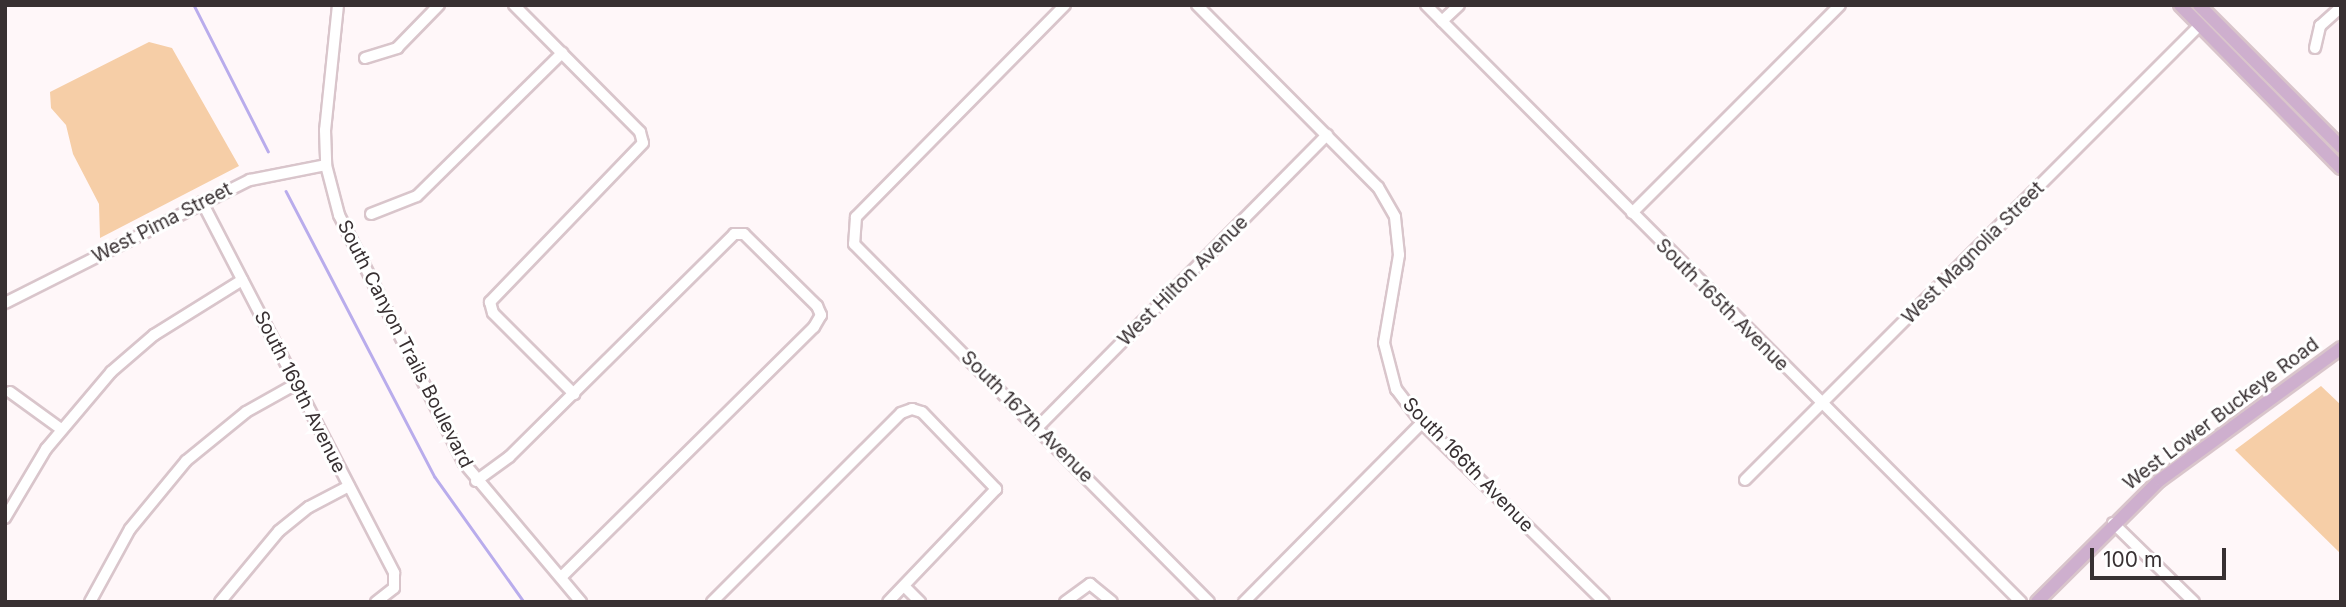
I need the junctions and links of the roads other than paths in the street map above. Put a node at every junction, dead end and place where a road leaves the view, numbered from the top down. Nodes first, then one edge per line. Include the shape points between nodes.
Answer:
1 (338, 5) edge
2 (439, 5) edge
3 (514, 5) edge
4 (1065, 5) edge
5 (1197, 5) edge
6 (1426, 5) edge
7 (1459, 5) edge
8 (1840, 5) edge
9 (2180, 5) edge
10 (2199, 5) edge
11 (2341, 7) edge
12 (2210, 16) junction
13 (1443, 22) junction
14 (2200, 25) junction
15 (2315, 48) dead end
16 (562, 53) junction
17 (365, 58) dead end
18 (1327, 135) junction
19 (2341, 147) edge
20 (326, 165) junction
21 (2341, 168) edge
22 (202, 202) junction
23 (1632, 213) junction
24 (371, 214) dead end
25 (242, 280) junction
26 (5, 303) edge
27 (2341, 348) edge
28 (296, 384) junction
29 (10, 392) dead end
30 (574, 394) junction
31 (1821, 405) junction
32 (1422, 423) junction
33 (1038, 428) junction
34 (61, 429) junction
35 (1745, 480) dead end
36 (476, 481) junction
37 (349, 486) junction
38 (5, 518) edge
39 (2113, 523) junction
40 (561, 578) junction
41 (904, 586) junction
42 (90, 602) edge
43 (220, 602) edge
44 (376, 602) edge
45 (581, 602) edge
46 (712, 602) edge
47 (888, 602) edge
48 (920, 602) edge
49 (1065, 602) edge
50 (1112, 602) edge
51 (1209, 602) edge
52 (1244, 602) edge
53 (1604, 602) edge
54 (2021, 602) edge
55 (2037, 602) edge
56 (2194, 602) edge

1 - 20 street, South Canyon Trails Boulevard via 326,117
2 - 17 street via 397,48
3 - 16 street
4 - 33 street, South 167th Avenue via 856,216 853,230 854,244
5 - 18 street, South 166th Avenue
6 - 13 street, South 165th Avenue
7 - 13 street
8 - 23 street
9 - 14 main road
10 - 12 main road
11 - 15 street via 2320,26
12 - 14 main road
12 - 19 main road
13 - 23 street, South 165th Avenue
14 - 21 main road
14 - 31 street, West Magnolia Street
16 - 24 street via 417,196
16 - 30 street via 640,132 643,143 490,302 493,313
18 - 32 street, South 166th Avenue via 1378,187 1395,217 1399,255 1384,343 1396,388
18 - 33 street, West Hilton Avenue
20 - 22 street, West Pima Street via 266,174
20 - 36 street, South Canyon Trails Boulevard via 339,215 357,254
22 - 25 street, South 169th Avenue
22 - 26 street, West Pima Street
23 - 31 street, South 165th Avenue
25 - 28 street, South 169th Avenue
25 - 34 street via 154,335 107,376
27 - 39 main road, West Lower Buckeye Road via 2177,467
28 - 37 street, South 169th Avenue
28 - 42 street via 238,417 186,461 130,529
29 - 34 street
30 - 36 street via 509,457
30 - 40 street via 734,234 744,234 821,316
31 - 35 street, West Magnolia Street
31 - 54 street, South 165th Avenue
32 - 52 street
32 - 53 street, South 166th Avenue
33 - 51 street, South 167th Avenue
34 - 38 street
36 - 40 street, South Canyon Trails Boulevard
37 - 43 street via 309,507 279,531
37 - 44 street, South 169th Avenue via 396,583
39 - 55 main road, West Lower Buckeye Road
39 - 56 street
40 - 45 street, South Canyon Trails Boulevard
41 - 46 street via 996,489 922,412 912,409 901,413
41 - 47 street
41 - 48 street
49 - 50 street via 1090,584

